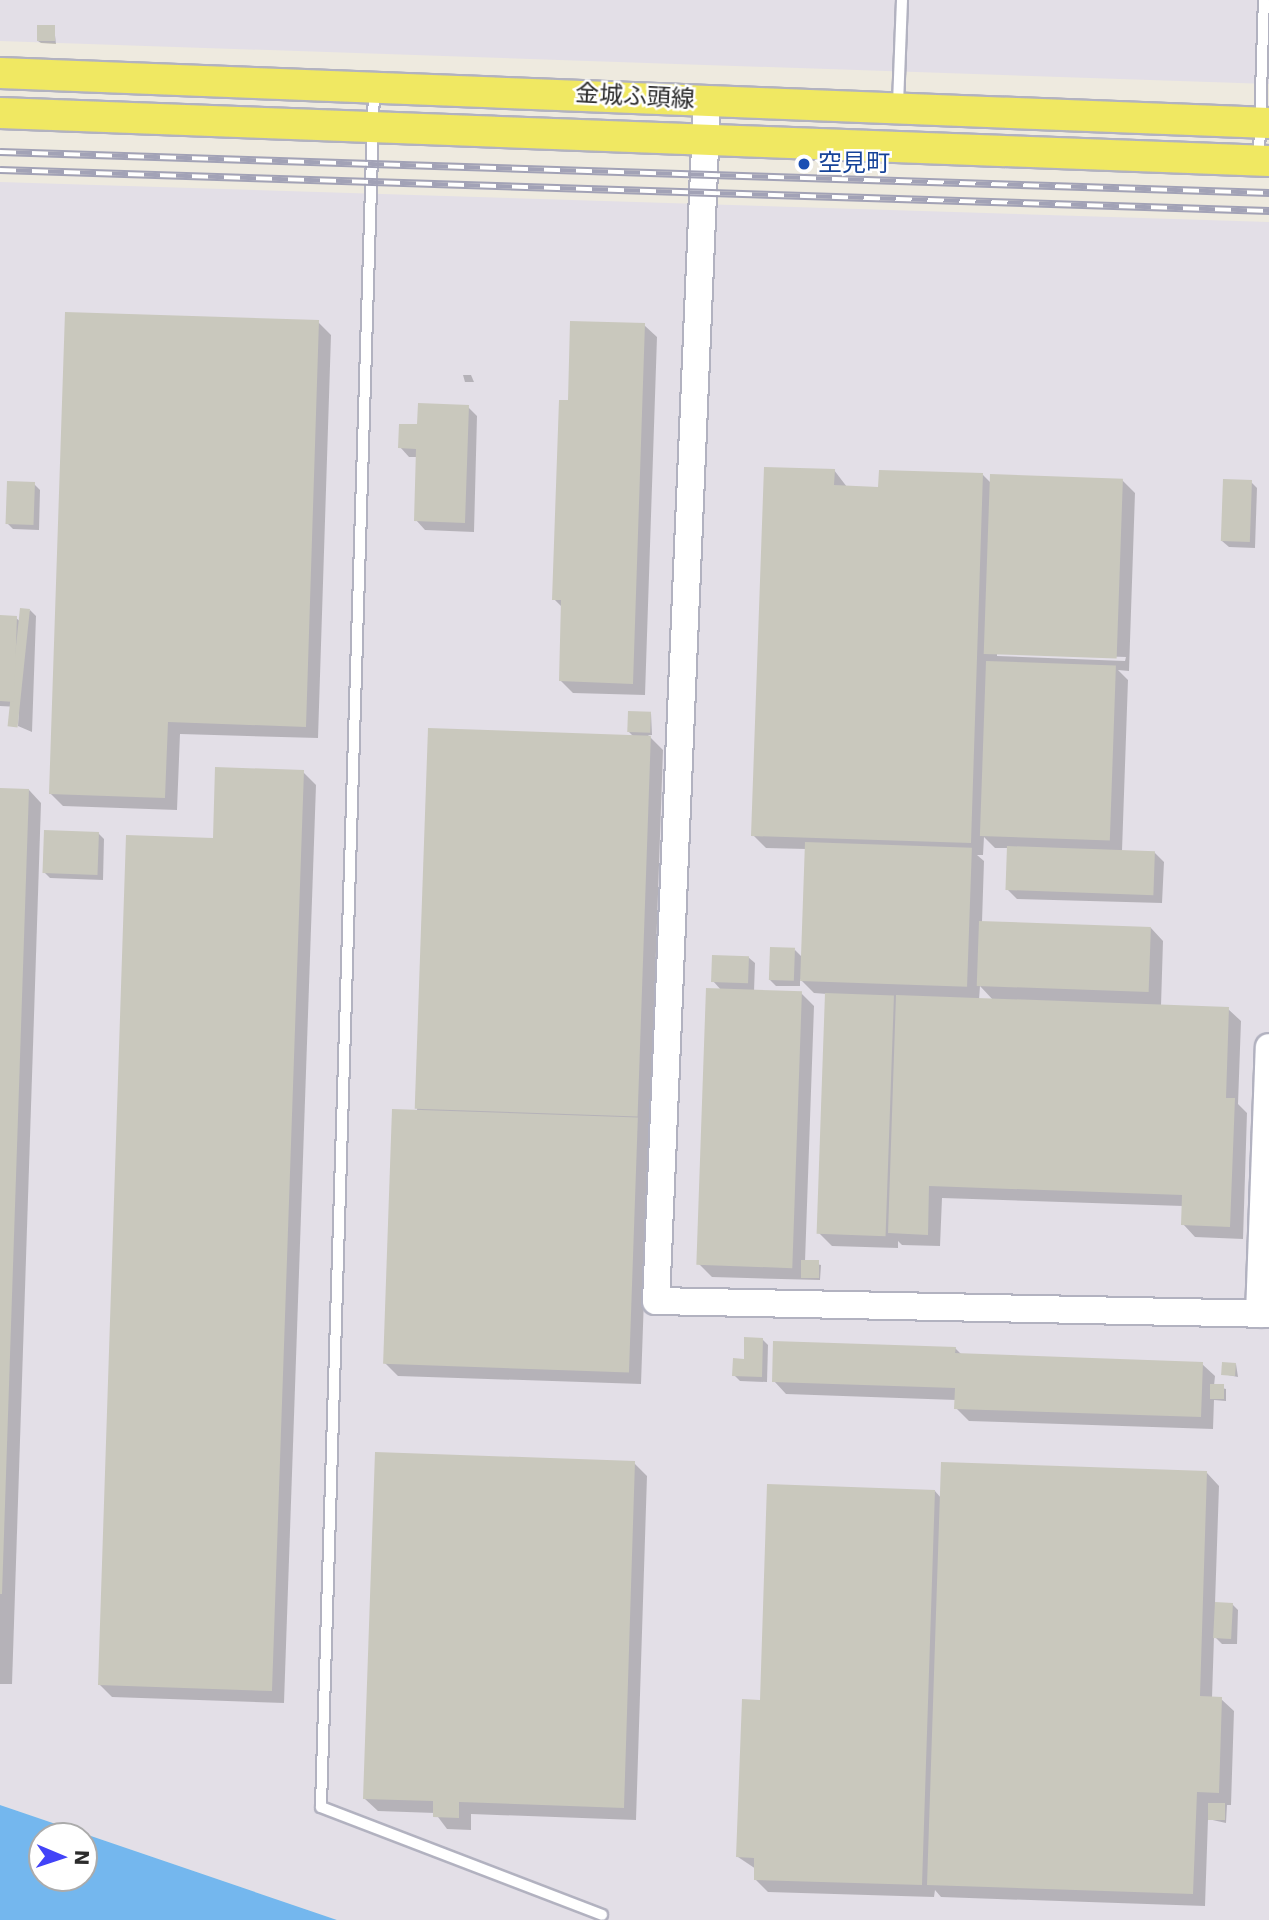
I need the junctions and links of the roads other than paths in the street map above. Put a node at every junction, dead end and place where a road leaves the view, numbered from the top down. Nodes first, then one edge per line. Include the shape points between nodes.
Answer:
1 (902, 0) edge
2 (1264, 0) edge
3 (0, 73) edge
4 (374, 86) junction
5 (707, 100) junction
6 (898, 106) junction
7 (0, 113) edge
8 (1265, 122) edge
9 (372, 128) junction
10 (704, 142) junction
11 (1264, 161) edge
12 (1269, 1047) edge
13 (1264, 1314) edge
14 (602, 1915) dead end

1 - 6 lane
2 - 8 lane
3 - 4 main road, 金城ふ頭線
4 - 5 main road, 金城ふ頭線
4 - 9 lane
5 - 6 main road, 金城ふ頭線
5 - 10 street
6 - 8 main road, 金城ふ頭線
7 - 9 main road, 金城ふ頭線
8 - 11 lane
9 - 10 main road, 金城ふ頭線
9 - 14 lane via 321,1807
10 - 11 main road, 金城ふ頭線
10 - 13 street via 656,1301
12 - 13 street

